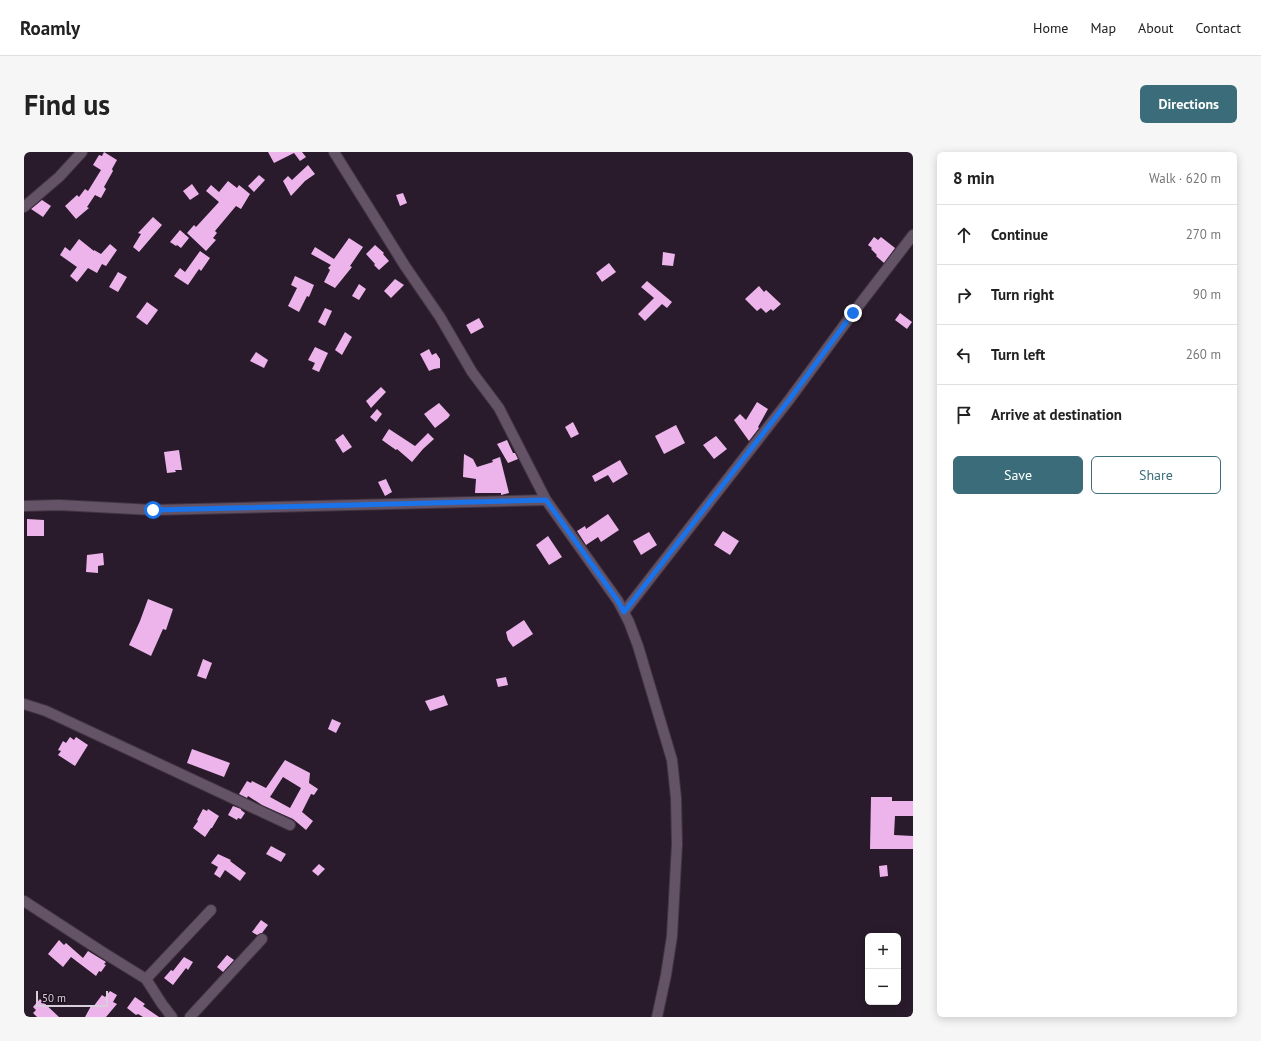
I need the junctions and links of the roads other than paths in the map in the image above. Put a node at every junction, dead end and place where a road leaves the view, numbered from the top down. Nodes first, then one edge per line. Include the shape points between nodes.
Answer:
1 (82, 152) edge
2 (334, 152) edge
3 (24, 207) edge
4 (913, 235) edge
5 (546, 500) junction
6 (24, 506) edge
7 (624, 612) junction
8 (24, 704) edge
9 (290, 825) dead end
10 (24, 901) edge
11 (211, 910) dead end
12 (262, 939) dead end
13 (146, 979) junction
14 (172, 1017) edge
15 (190, 1017) edge
16 (657, 1017) edge

1 - 3 street via 59,177
2 - 5 street via 440,317 472,372 499,408
4 - 7 street
5 - 6 street via 153,510
5 - 7 street
7 - 16 street via 638,646 672,760 676,798 677,844 672,936
8 - 9 street via 46,711
10 - 13 street
11 - 13 street
12 - 15 street
13 - 14 street

